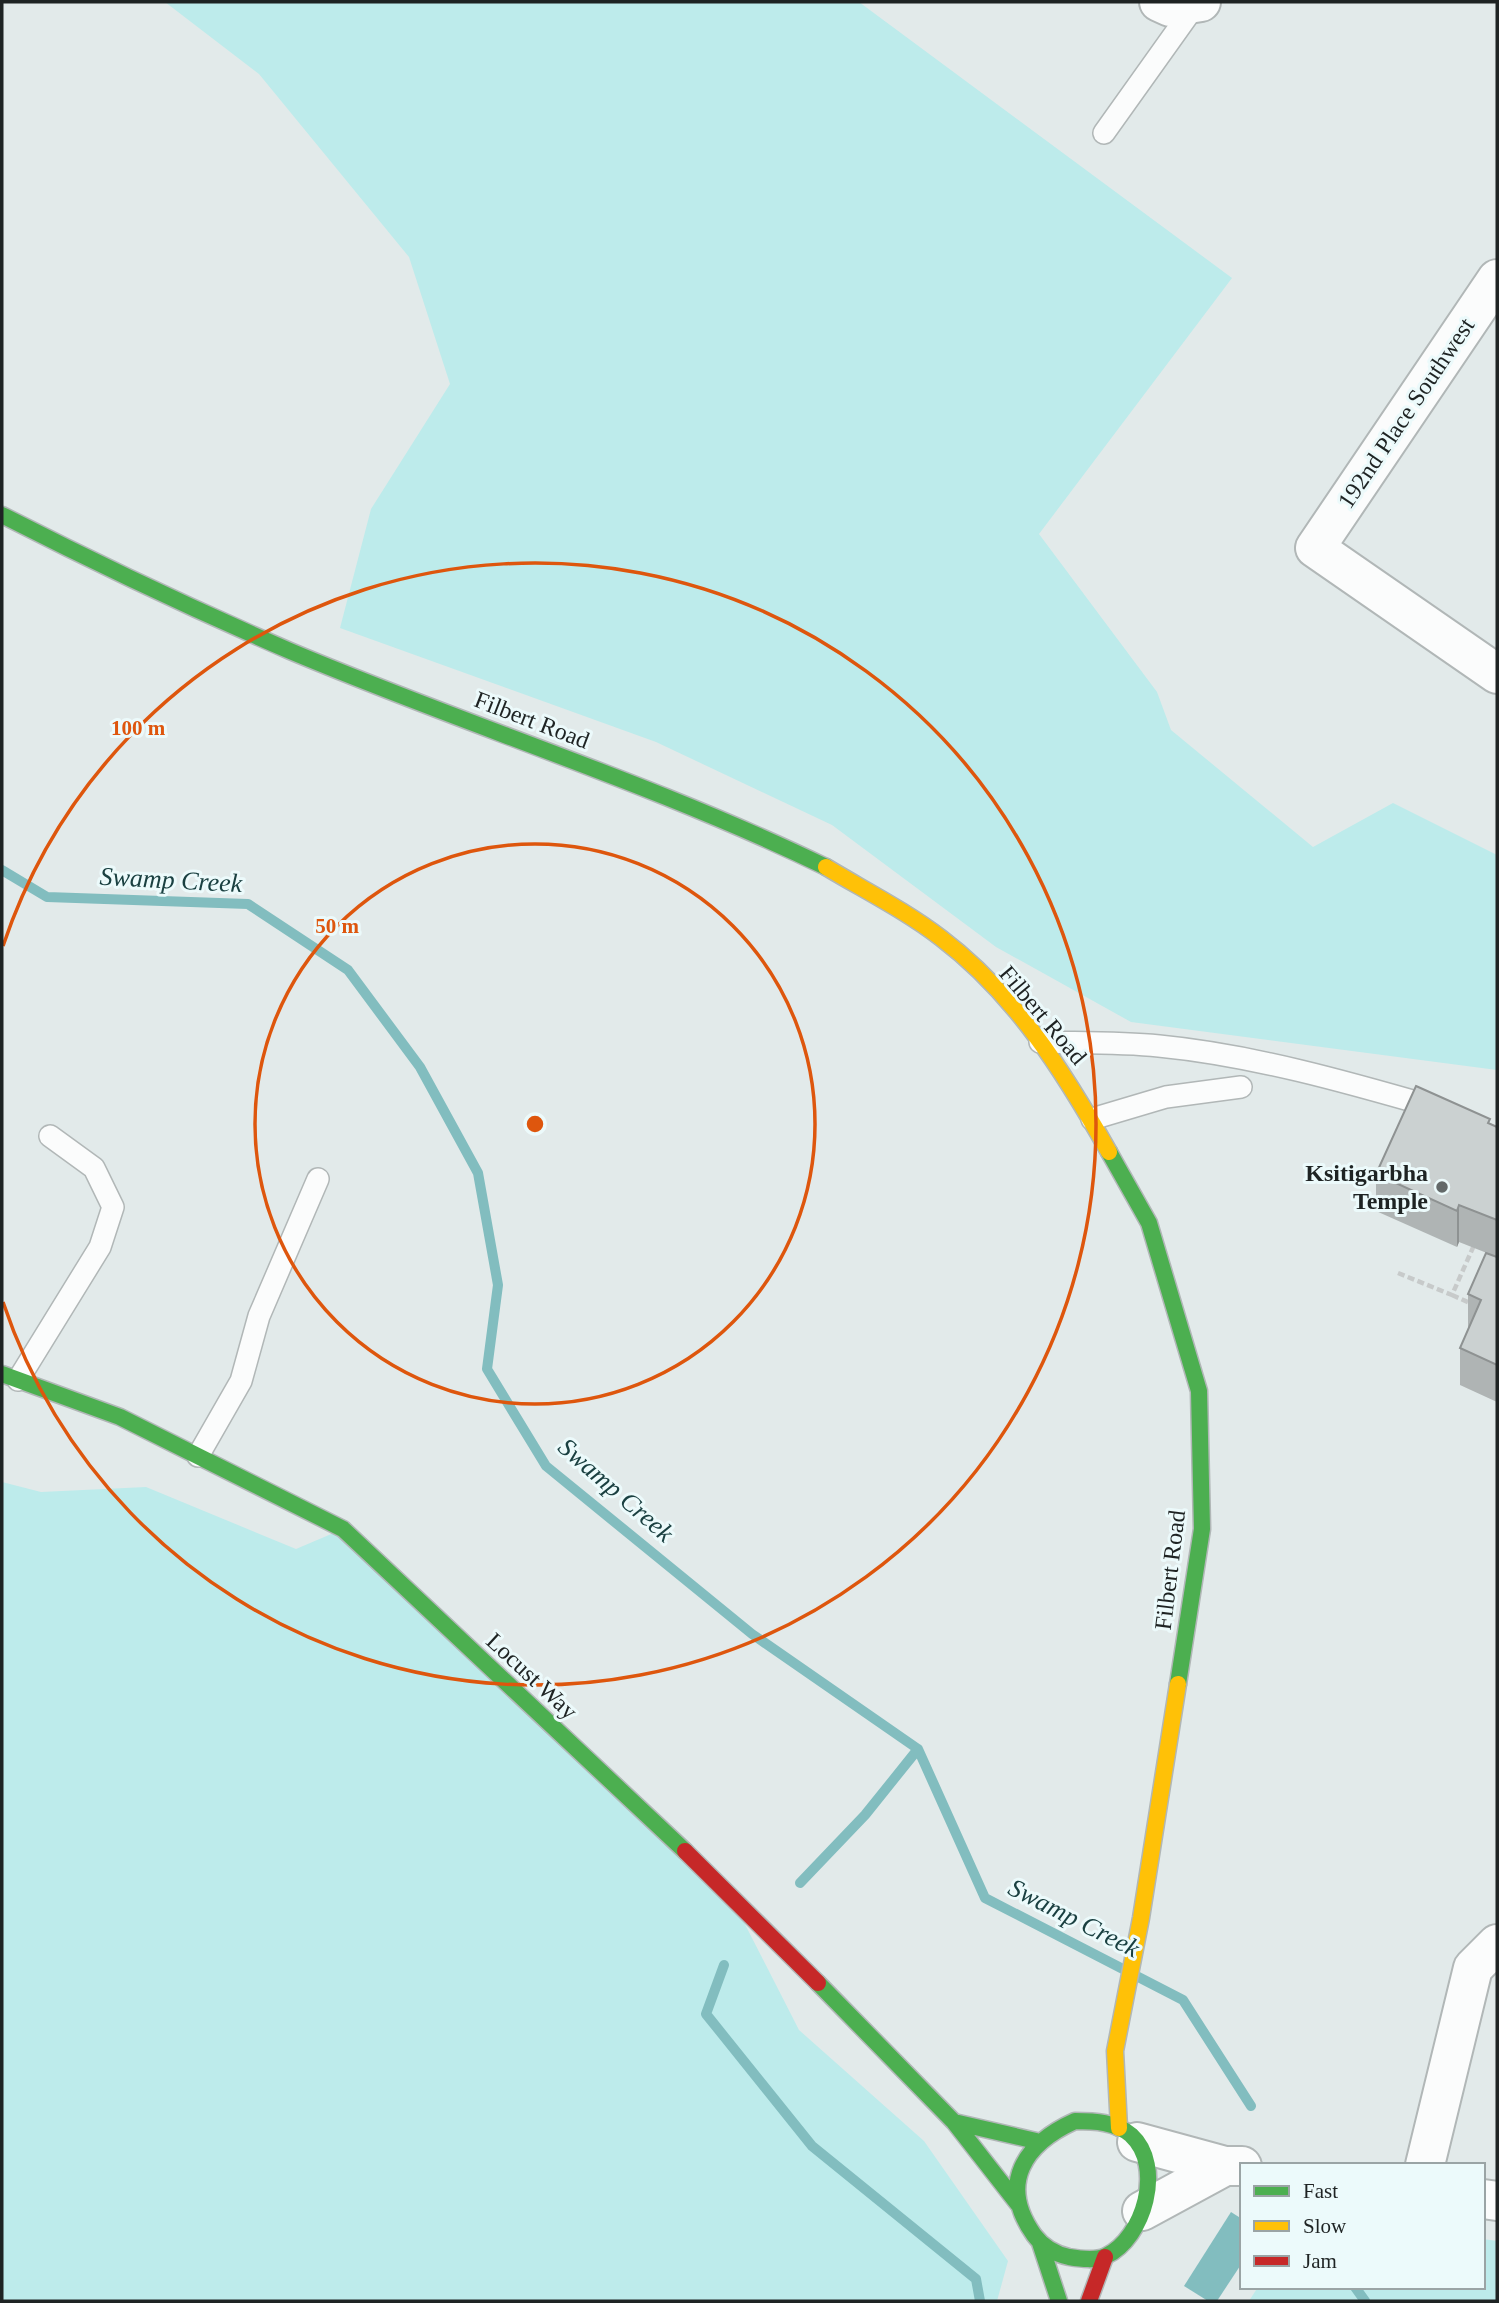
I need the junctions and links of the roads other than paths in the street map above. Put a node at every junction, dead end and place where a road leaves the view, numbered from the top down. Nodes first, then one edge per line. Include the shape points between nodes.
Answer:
1 (1159, 2) edge
2 (1199, 3) edge
3 (1104, 134) dead end
4 (1497, 279) edge
5 (2, 515) edge
6 (1497, 674) edge
7 (1040, 1042) junction
8 (1241, 1087) dead end
9 (1452, 1113) edge
10 (1092, 1119) junction
11 (50, 1136) dead end
12 (318, 1179) dead end
13 (10, 1377) edge
14 (198, 1456) junction
15 (1497, 1944) edge
16 (1115, 2051) junction
17 (1102, 2074) dead end
18 (954, 2122) junction
19 (1128, 2135) junction
20 (1036, 2141) junction
21 (1425, 2163) edge
22 (1233, 2166) edge
23 (1018, 2204) junction
24 (1142, 2211) junction
25 (1040, 2243) junction
26 (1105, 2257) junction
27 (1059, 2301) edge
28 (1089, 2301) edge

1 - 2 street via 1170,6
2 - 3 lane
4 - 6 street, 192nd Place Southwest via 1315,548
5 - 7 main road, Filbert Road via 290,651 719,816 826,867 941,938 1009,1001
7 - 9 lane via 1159,1046 1224,1057
7 - 10 main road, Filbert Road
8 - 10 lane via 1166,1097
10 - 16 main road, Filbert Road via 1149,1223 1199,1391 1202,1529 1141,1918
11 - 13 lane via 94,1168 113,1207 100,1247
12 - 14 lane via 259,1316 240,1381
13 - 14 main road, Locust Way via 120,1418
14 - 18 main road, Locust Way via 343,1529 735,1899
15 - 21 street via 1474,1968
16 - 17 main road, Filbert Road
16 - 19 main road, Filbert Road
18 - 20 main road
18 - 23 main road, Locust Way
19 - 20 main road via 1079,2115
19 - 22 street
19 - 24 main road via 1145,2164
20 - 23 main road via 1023,2160
22 - 24 street
23 - 25 main road
24 - 26 main road via 1122,2246
25 - 26 main road via 1061,2255
25 - 27 main road
26 - 28 main road

